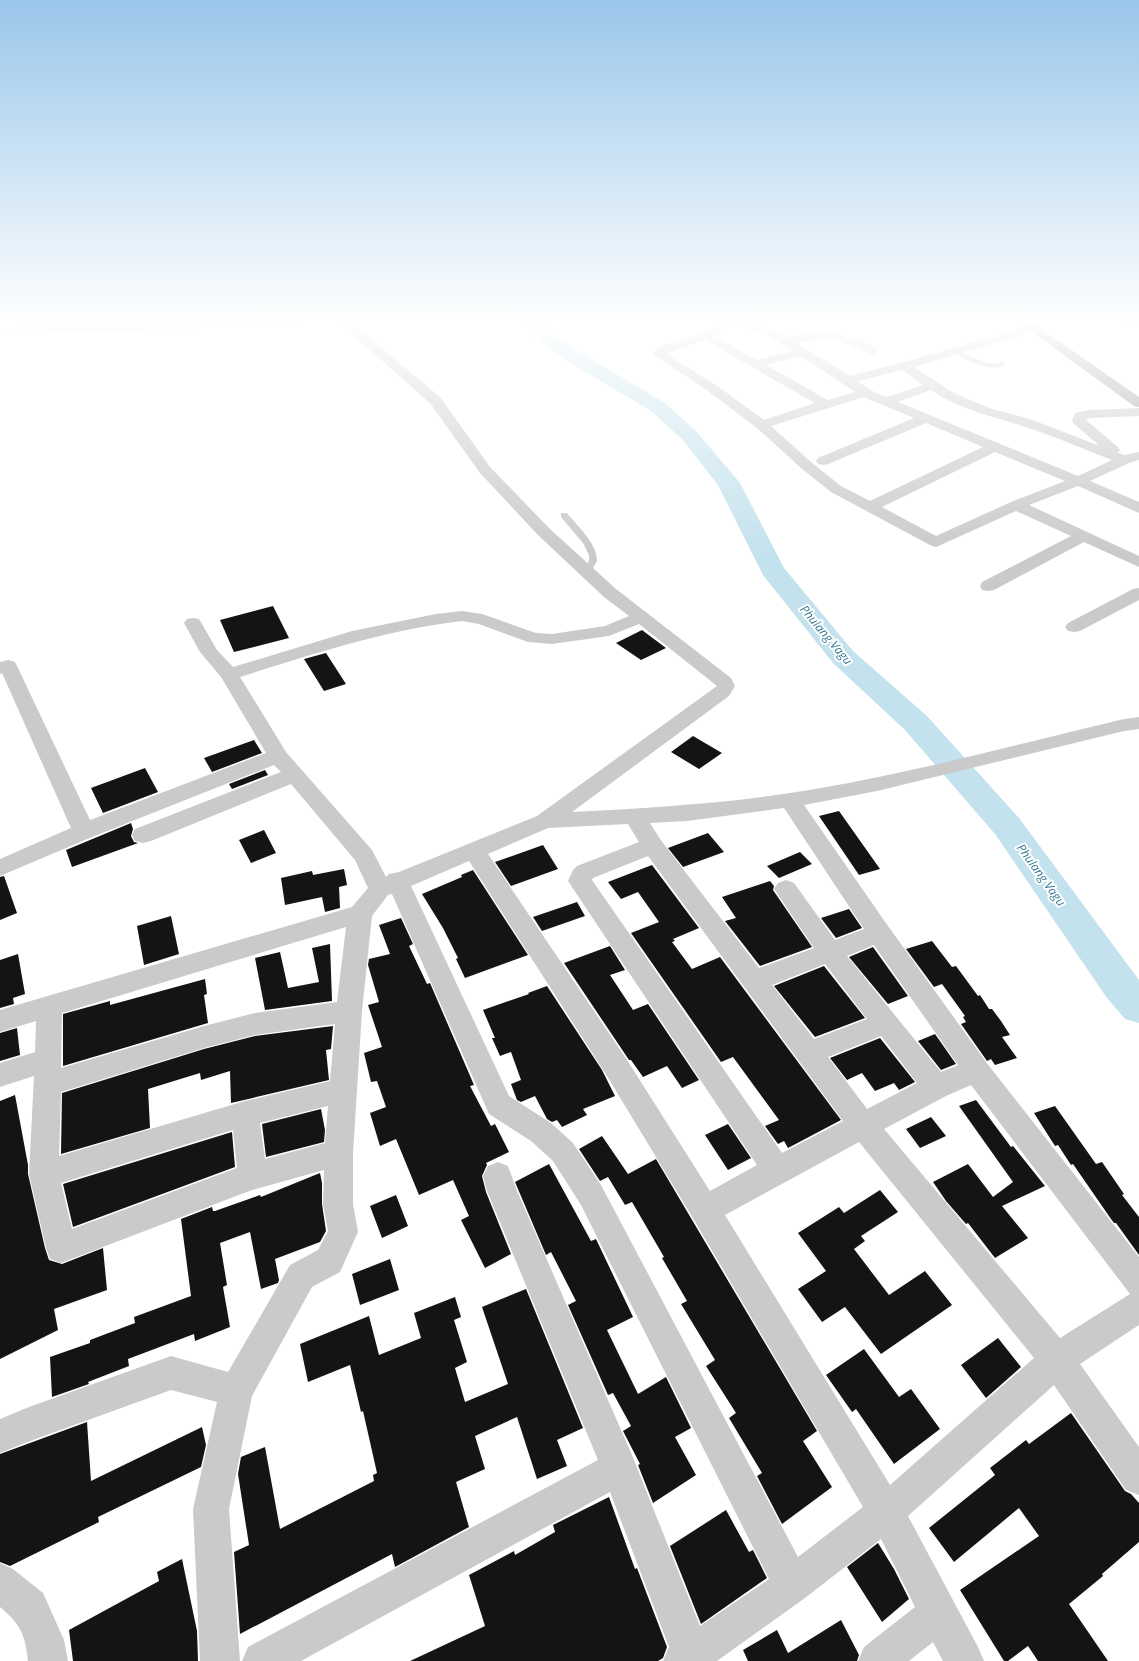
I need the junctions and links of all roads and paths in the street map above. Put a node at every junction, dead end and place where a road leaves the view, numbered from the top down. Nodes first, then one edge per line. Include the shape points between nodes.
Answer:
1 (433, 399) edge
2 (724, 399) edge
3 (816, 399) edge
4 (845, 399) edge
5 (878, 399) edge
6 (895, 399) edge
7 (955, 399) edge
8 (886, 402) junction
9 (826, 404) junction
10 (1139, 412) edge
11 (926, 418) junction
12 (762, 425) junction
13 (996, 446) junction
14 (1139, 456) edge
15 (823, 460) dead end
16 (1124, 460) junction
17 (1078, 481) junction
18 (1016, 505) junction
19 (870, 507) junction
20 (1139, 508) edge
21 (564, 515) dead end
22 (1084, 536) junction
23 (1139, 562) edge
24 (587, 571) junction
25 (988, 586) dead end
26 (1139, 593) edge
27 (641, 617) junction
28 (193, 623) dead end
29 (1074, 627) dead end
30 (0, 668) edge
31 (229, 674) junction
32 (1139, 723) edge
33 (278, 756) junction
34 (294, 775) junction
35 (790, 800) junction
36 (635, 817) junction
37 (545, 820) junction
38 (84, 831) junction
39 (142, 835) dead end
40 (652, 845) junction
41 (474, 851) junction
42 (2, 861) edge
43 (389, 884) junction
44 (786, 890) dead end
45 (360, 914) junction
46 (879, 933) junction
47 (829, 951) junction
48 (754, 980) junction
49 (49, 1006) junction
50 (349, 1011) junction
51 (0, 1021) edge
52 (886, 1023) junction
53 (809, 1053) junction
54 (976, 1070) junction
55 (48, 1072) junction
56 (0, 1075) edge
57 (936, 1087) junction
58 (344, 1090) junction
59 (245, 1114) junction
60 (863, 1125) junction
61 (339, 1153) junction
62 (777, 1170) junction
63 (44, 1174) junction
64 (252, 1176) junction
65 (498, 1176) dead end
66 (705, 1210) junction
67 (1139, 1282) edge
68 (1139, 1306) edge
69 (1057, 1360) junction
70 (236, 1391) junction
71 (0, 1436) edge
72 (619, 1468) junction
73 (1139, 1476) edge
74 (886, 1512) junction
75 (0, 1582) edge
76 (792, 1585) junction
77 (939, 1614) junction
78 (687, 1658) edge
79 (48, 1661) edge
80 (220, 1661) edge
81 (262, 1661) edge
82 (878, 1661) edge
83 (964, 1661) edge

1 - 24 street via 485,470 544,532
2 - 12 street
3 - 9 street
4 - 9 street
5 - 8 street
6 - 8 street
7 - 16 street
8 - 11 street
9 - 12 street
10 - 16 street via 1080,416 1079,421
11 - 13 street
11 - 15 street
12 - 19 street via 836,489
13 - 17 street
13 - 19 street
14 - 16 street
16 - 17 street
17 - 18 street
17 - 20 street
18 - 19 street via 936,542
18 - 22 street
21 - 24 lane via 593,554 593,562
22 - 23 street
22 - 25 street
24 - 27 street
26 - 29 street
27 - 31 street via 609,631 552,639 534,638 482,619 462,616 436,619 358,636
27 - 37 street via 726,686 722,692
28 - 31 street via 209,652
30 - 38 street via 8,666
31 - 33 street
32 - 35 street via 877,784
33 - 34 street
33 - 38 street
34 - 39 street
34 - 43 street
35 - 36 street via 687,814
35 - 46 street
36 - 37 street
36 - 40 street
37 - 41 street
38 - 42 street
40 - 48 street
40 - 62 street via 585,872 580,881
41 - 43 street
41 - 66 street via 617,1068
43 - 45 street
43 - 76 street via 499,1105 541,1132 563,1152 591,1195
44 - 47 street
45 - 49 street
45 - 50 street
46 - 47 street
46 - 54 street
47 - 48 street
47 - 52 street
48 - 53 street
49 - 51 street
49 - 55 street
50 - 55 street via 255,1024
50 - 58 street
52 - 53 street
52 - 57 street
53 - 60 street
54 - 57 street
54 - 67 street
55 - 56 street
55 - 63 street
57 - 60 street
58 - 59 street
58 - 61 street
59 - 63 street
59 - 64 street
60 - 62 street
60 - 69 street
61 - 64 street
61 - 70 street via 338,1204 343,1232 329,1261 302,1276
62 - 66 street
63 - 64 street via 61,1248
65 - 72 street via 502,1191
66 - 74 street
68 - 69 street
69 - 73 street
69 - 74 street
70 - 71 street via 171,1373
70 - 80 street via 211,1510
72 - 78 street
72 - 81 street
74 - 76 street
74 - 77 street
75 - 79 street via 30,1607 45,1640
76 - 78 street
77 - 82 street
77 - 83 street

